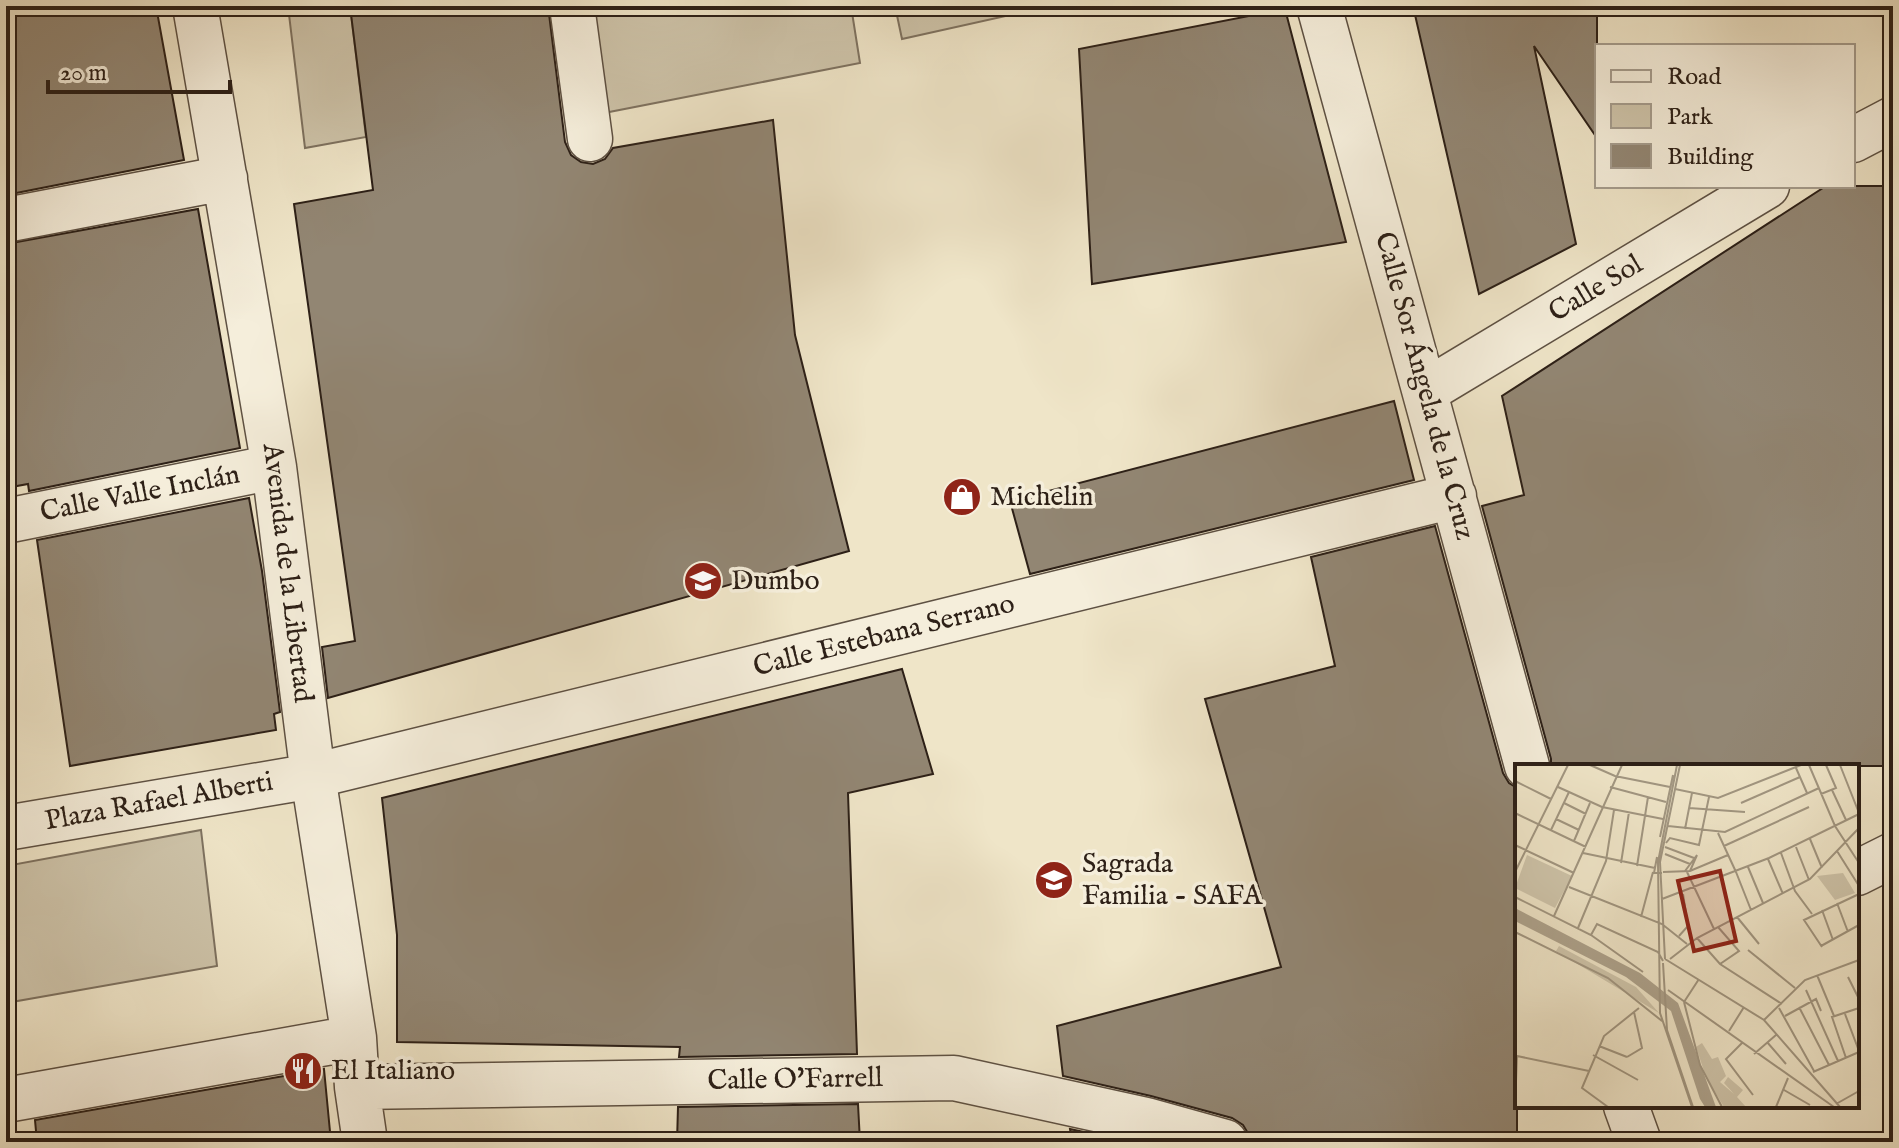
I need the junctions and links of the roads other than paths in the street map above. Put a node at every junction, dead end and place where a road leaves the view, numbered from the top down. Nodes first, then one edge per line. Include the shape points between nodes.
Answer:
1 (195, 6) edge
2 (572, 6) edge
3 (1319, 6) edge
4 (1893, 119) edge
5 (590, 139) dead end
6 (1855, 139) edge
7 (225, 178) junction
8 (1764, 188) edge
9 (6, 220) edge
10 (1426, 391) junction
11 (274, 467) junction
12 (1454, 496) junction
13 (6, 521) edge
14 (1526, 764) edge
15 (313, 776) junction
16 (6, 828) edge
17 (1893, 855) edge
18 (1859, 872) edge
19 (354, 1038) junction
20 (357, 1087) junction
21 (6, 1100) edge
22 (1627, 1108) edge
23 (365, 1142) edge
24 (1225, 1142) edge
25 (1639, 1142) edge

1 - 7 street, Avenida de la Libertad
2 - 5 street
3 - 10 street, Calle Sor Ángela de la Cruz
4 - 6 street
7 - 9 street
7 - 11 street, Avenida de la Libertad
8 - 10 street, Calle Sol
10 - 12 street, Calle Sor Ángela de la Cruz
11 - 13 street, Calle Valle Inclán
11 - 15 street, Avenida de la Libertad
12 - 14 street, Calle Sor Ángela de la Cruz
12 - 15 street, Calle Estebana Serrano
15 - 16 street, Plaza Rafael Alberti
15 - 19 street, Avenida de la Libertad
17 - 18 street
19 - 20 street, Avenida de la Libertad
19 - 21 street
20 - 23 street, Avenida de la Libertad
20 - 24 street, Calle O'Farrell via 954,1078
22 - 25 street

